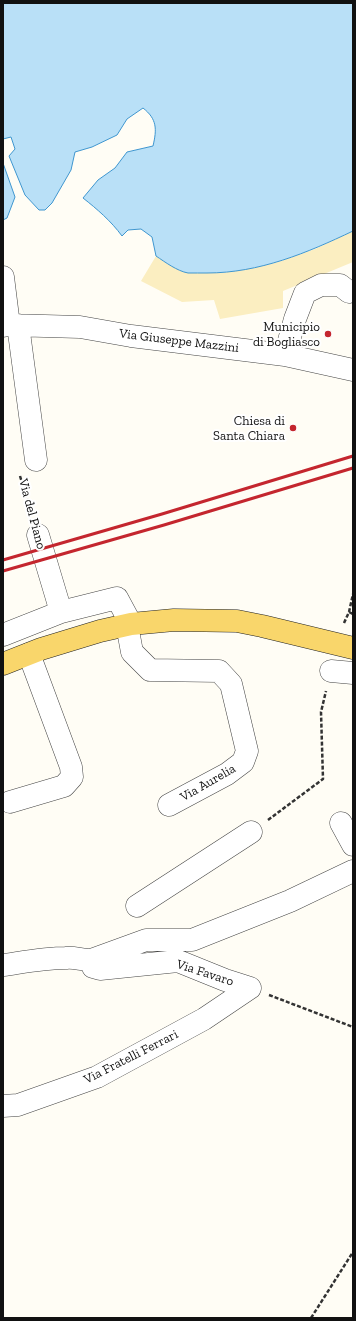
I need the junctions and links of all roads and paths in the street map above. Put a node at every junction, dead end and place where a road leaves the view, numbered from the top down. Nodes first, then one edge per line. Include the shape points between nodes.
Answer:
1 (3, 278) edge
2 (352, 296) edge
3 (10, 326) edge
4 (286, 355) junction
5 (353, 370) edge
6 (36, 460) joint
7 (38, 535) joint
8 (353, 594) edge
9 (61, 612) junction
10 (353, 614) edge
11 (129, 624) junction
12 (3, 635) edge
13 (353, 648) edge
14 (29, 654) junction
15 (3, 664) edge
16 (331, 671) joint
17 (353, 673) edge
18 (10, 802) dead end
19 (169, 805) dead end
20 (341, 823) dead end
21 (251, 832) joint
22 (353, 845) edge
23 (353, 871) edge
24 (137, 906) dead end
25 (86, 960) junction
26 (3, 966) edge
27 (250, 988) junction
28 (353, 1027) edge
29 (3, 1106) edge
30 (353, 1252) edge
31 (311, 1318) edge

1 - 3 street, Via del Piano
2 - 4 street via 340,285 321,285 305,293
3 - 4 street, Via Giuseppe Mazzini via 80,327 131,336
3 - 6 street, Via del Piano
4 - 5 street, Via Giuseppe Mazzini
6 - 7 path, Via del Piano via 20,475
7 - 9 street, Via del Piano
8 - 10 path via 349,612
9 - 11 street via 116,598
9 - 12 street
11 - 13 main road via 174,620 237,621
11 - 14 main road
11 - 19 street, Via Aurelia via 132,652 150,670 219,671 231,684 247,751 243,762 227,774
14 - 15 main road
14 - 18 street via 71,767 72,777 64,786
16 - 17 street
16 - 21 path via 321,712 323,779
20 - 22 street
21 - 24 street
23 - 25 street via 290,901 192,940 146,940
25 - 26 street via 35,960
25 - 27 street, Via Favaro via 93,967 100,969 178,961
27 - 28 path, Via Favaro
27 - 29 street, Via Fratelli Ferrari via 204,1019 97,1077 18,1105
30 - 31 path

